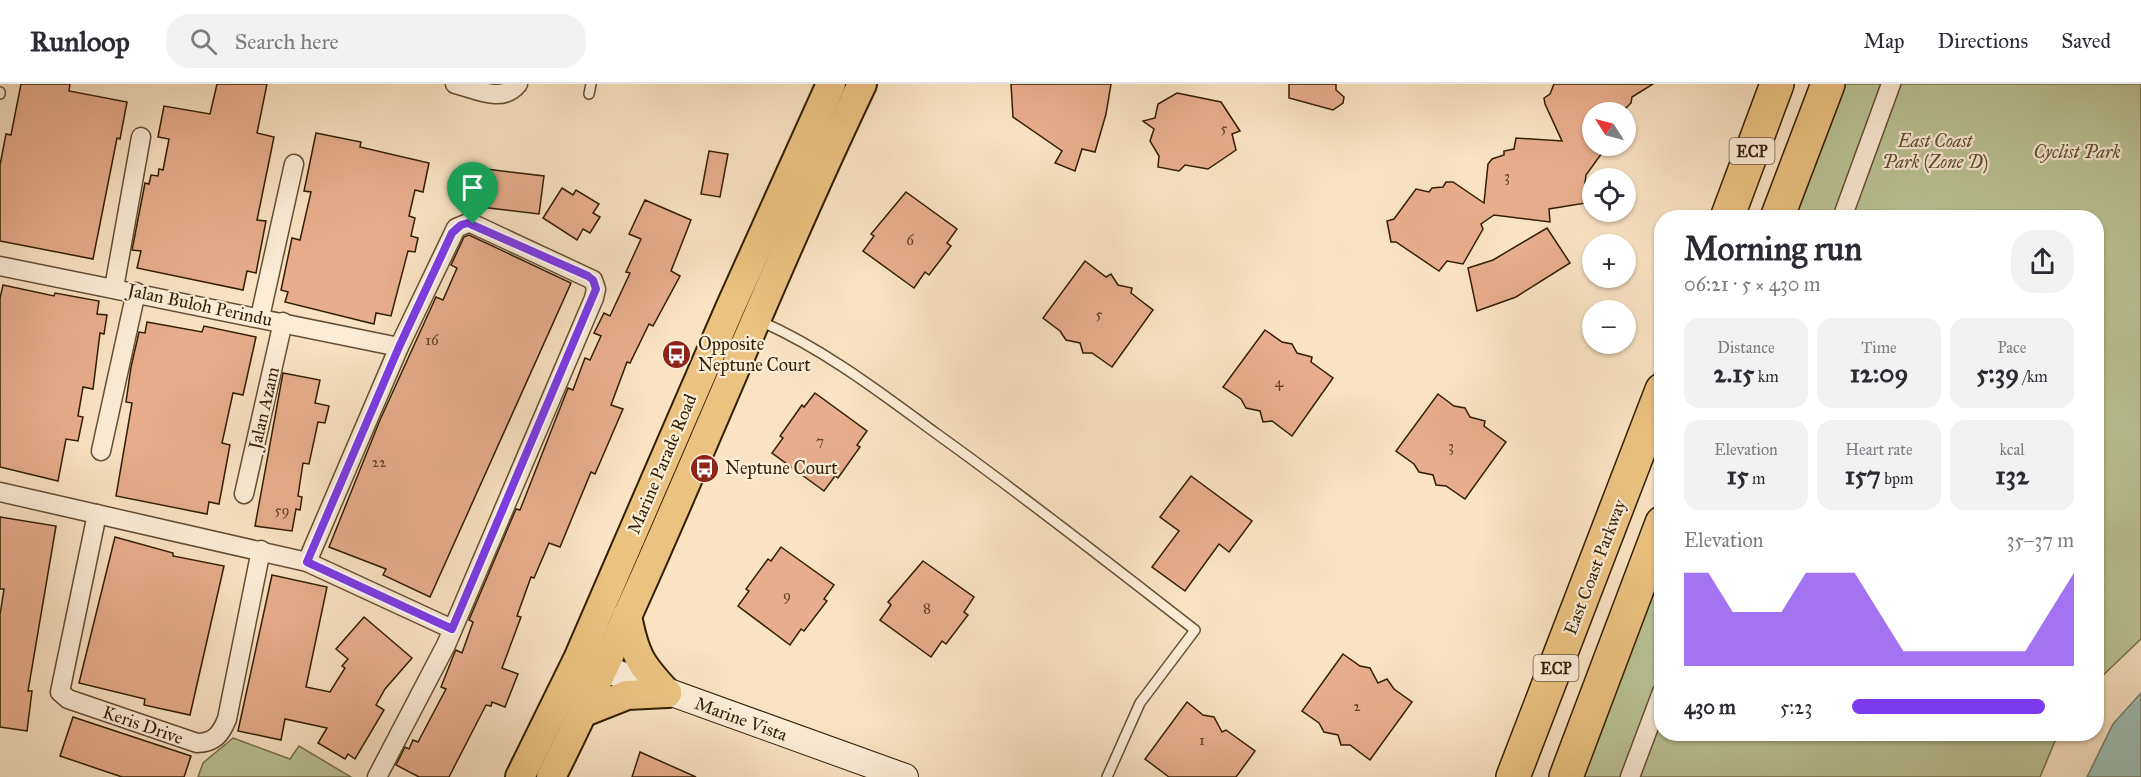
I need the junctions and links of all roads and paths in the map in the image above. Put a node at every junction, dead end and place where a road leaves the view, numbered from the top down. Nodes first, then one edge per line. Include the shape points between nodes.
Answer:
1 (455, 84) edge
2 (518, 84) edge
3 (831, 84) edge
4 (862, 84) edge
5 (1778, 84) edge
6 (1828, 84) edge
7 (1891, 84) edge
8 (141, 137) dead end
9 (294, 164) dead end
10 (1730, 210) edge
11 (1780, 210) edge
12 (1845, 210) edge
13 (0, 266) edge
14 (114, 288) junction
15 (136, 292) junction
16 (260, 317) junction
17 (755, 319) junction
18 (283, 322) junction
19 (399, 347) junction
20 (1654, 411) edge
21 (101, 450) dead end
22 (0, 492) edge
23 (244, 494) dead end
24 (97, 514) junction
25 (1654, 544) edge
26 (261, 550) junction
27 (307, 562) junction
28 (627, 616) junction
29 (452, 629) junction
30 (591, 664) junction
31 (668, 693) junction
32 (584, 712) junction
33 (1654, 713) edge
34 (377, 777) edge
35 (520, 777) edge
36 (551, 777) edge
37 (905, 777) edge
38 (1107, 777) edge
39 (1513, 777) edge
40 (1566, 777) edge
41 (1630, 777) edge

1 - 2 street via 501,96
3 - 30 main road, Marine Parade Road via 730,308
4 - 17 main road, Marine Parade Road
5 - 10 highway, ECP
6 - 11 highway, ECP
7 - 12 street
8 - 14 street
9 - 16 street
13 - 14 street, Jalan Buloh Perindu
14 - 15 street, Jalan Buloh Perindu
15 - 16 street, Jalan Buloh Perindu
15 - 21 street
16 - 18 street, Jalan Buloh Perindu
17 - 28 main road, Marine Parade Road
17 - 38 lane via 781,330 879,391 1195,630 1140,703
18 - 19 street, Jalan Buloh Perindu
18 - 23 street, Jalan Azam
19 - 27 street
19 - 29 street via 452,233 461,225 473,224 594,282 594,298
20 - 39 highway, East Coast Parkway / ECP
22 - 24 street
24 - 26 street
24 - 26 street, Keris Drive via 60,692 68,699 197,743 215,739 227,719
25 - 40 highway, ECP
26 - 27 street
27 - 29 street
28 - 30 main road, Marine Parade Road
28 - 31 main road via 633,648 642,666
29 - 34 street
30 - 31 street, Marine Vista
30 - 32 main road, Marine Parade Road
30 - 35 main road, Marine Parade Road
31 - 32 main road via 627,695
31 - 37 street, Marine Vista
32 - 36 main road, Marine Parade Road
33 - 41 street

